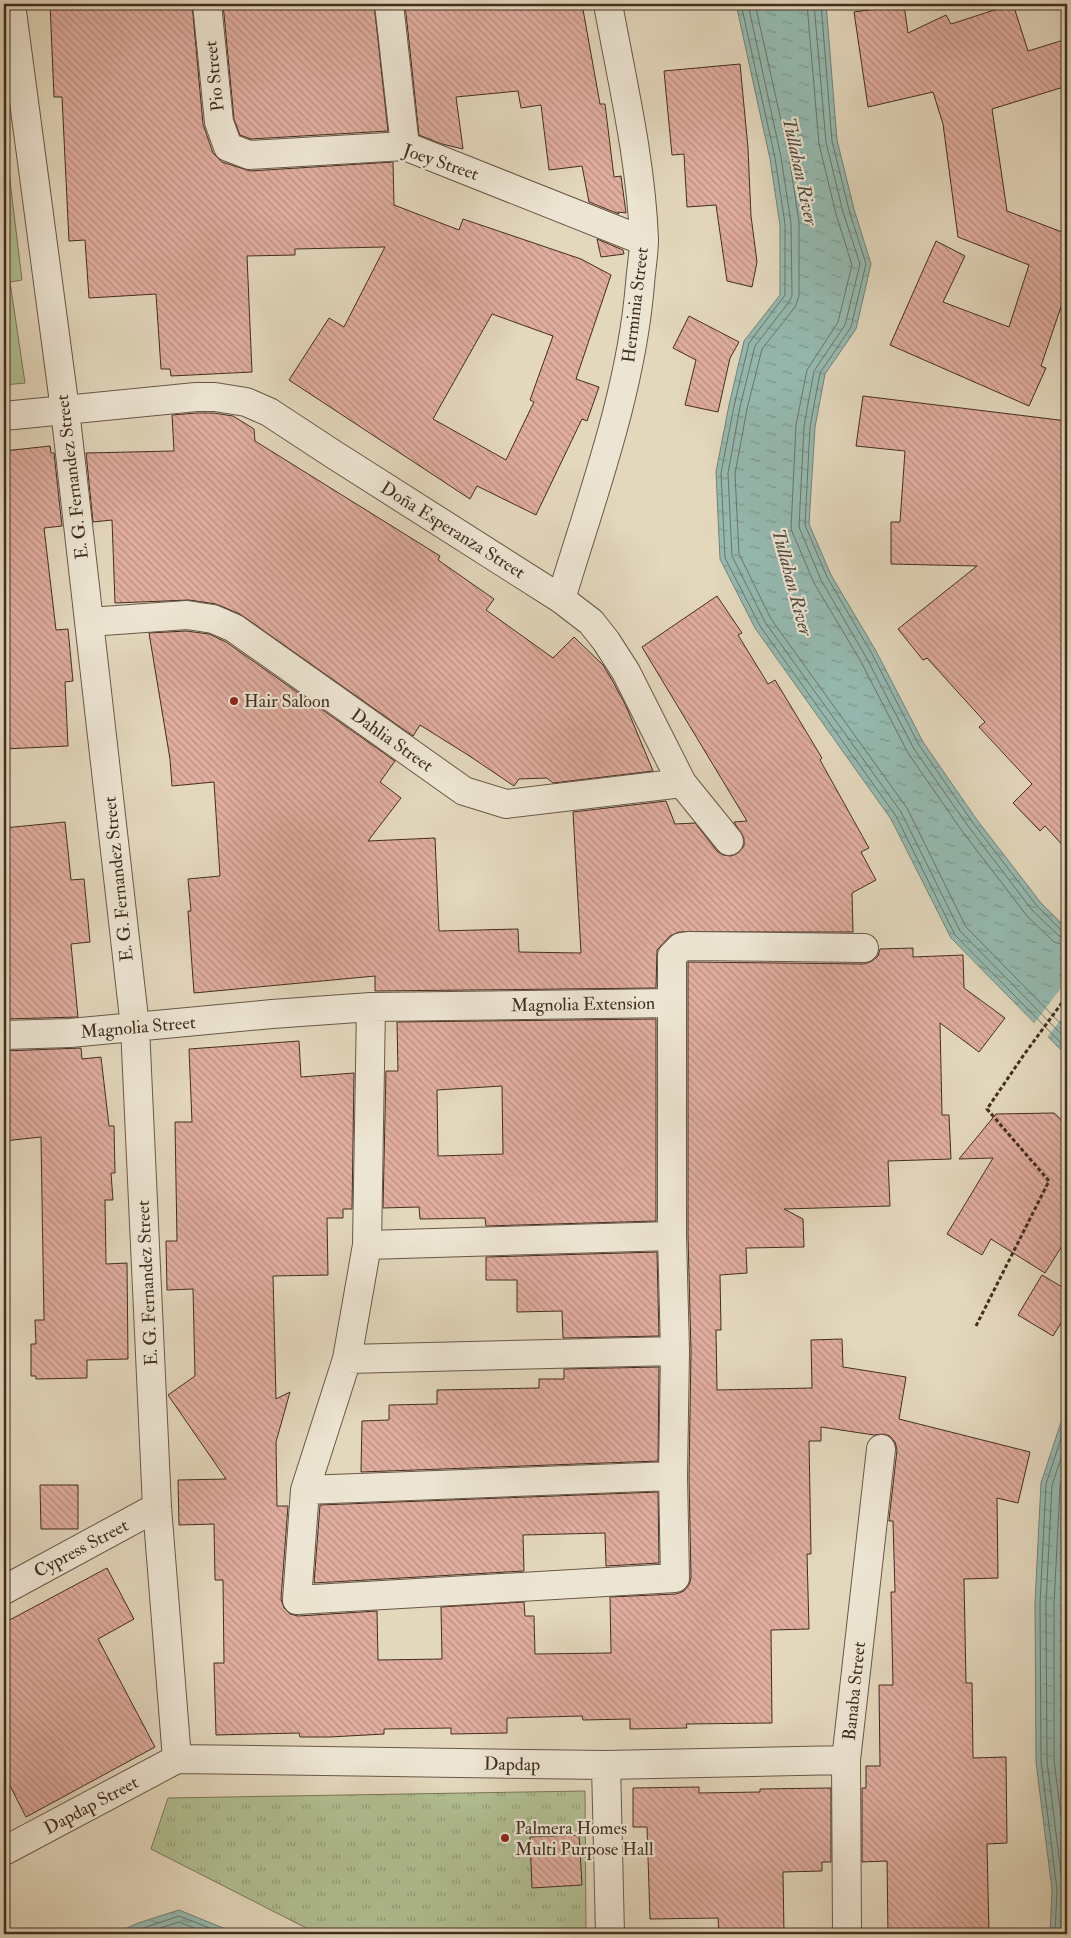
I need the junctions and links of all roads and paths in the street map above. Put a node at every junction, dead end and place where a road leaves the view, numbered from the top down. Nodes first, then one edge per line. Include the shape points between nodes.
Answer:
1 (11, 4) edge
2 (207, 4) edge
3 (389, 4) edge
4 (608, 4) edge
5 (405, 146) junction
6 (228, 148) joint
7 (644, 241) junction
8 (65, 410) junction
9 (4, 416) edge
10 (561, 599) junction
11 (89, 622) junction
12 (682, 783) junction
13 (728, 841) dead end
14 (864, 948) dead end
15 (1067, 996) edge
16 (672, 1003) junction
17 (371, 1007) junction
18 (272, 1014) joint
19 (135, 1027) junction
20 (4, 1035) edge
21 (672, 1236) junction
22 (367, 1245) junction
23 (976, 1326) dead end
24 (676, 1351) junction
25 (346, 1359) junction
26 (881, 1449) dead end
27 (673, 1476) junction
28 (305, 1490) junction
29 (157, 1507) junction
30 (4, 1590) edge
31 (177, 1759) junction
32 (846, 1760) junction
33 (606, 1765) junction
34 (4, 1850) edge
35 (610, 1934) edge
36 (847, 1934) edge

1 - 8 street, E. G. Fernandez Street
2 - 6 street, Pio Street via 219,122
3 - 5 street
4 - 7 street, Herminia Street via 634,148
5 - 6 street, Joey Street via 249,155
5 - 7 street, Joey Street
7 - 10 street, Herminia Street via 638,303 624,386
8 - 9 street, Doña Esperanza Street
8 - 10 street, Doña Esperanza Street via 196,397 246,402 269,412
8 - 11 street, E. G. Fernandez Street
10 - 12 street, Doña Esperanza Street via 591,622 626,672
11 - 12 street, Dahlia Street via 187,615 213,619 234,628 464,791 506,804
11 - 19 street, E. G. Fernandez Street
12 - 13 street, Doña Esperanza Street
14 - 16 street, Magnolia Extension via 681,947 672,956
15 - 23 path via 987,1109 1049,1181
16 - 17 street, Magnolia Extension
16 - 21 street
17 - 18 street, Magnolia Extension
17 - 22 street
18 - 19 street, Magnolia Street
19 - 20 street, Magnolia Street
19 - 29 street, E. G. Fernandez Street
21 - 22 street
21 - 24 street
22 - 25 street
24 - 25 street
24 - 27 street
25 - 28 street
26 - 32 street, Banaba Street
27 - 28 street
27 - 28 street via 675,1578 297,1600
29 - 30 street, Cypress Street
29 - 31 street, E. G. Fernandez Street
31 - 33 street, Dapdap
31 - 34 street, Dapdap Street
32 - 33 street, Dapdap
32 - 36 street, Banaba Street
33 - 35 street

